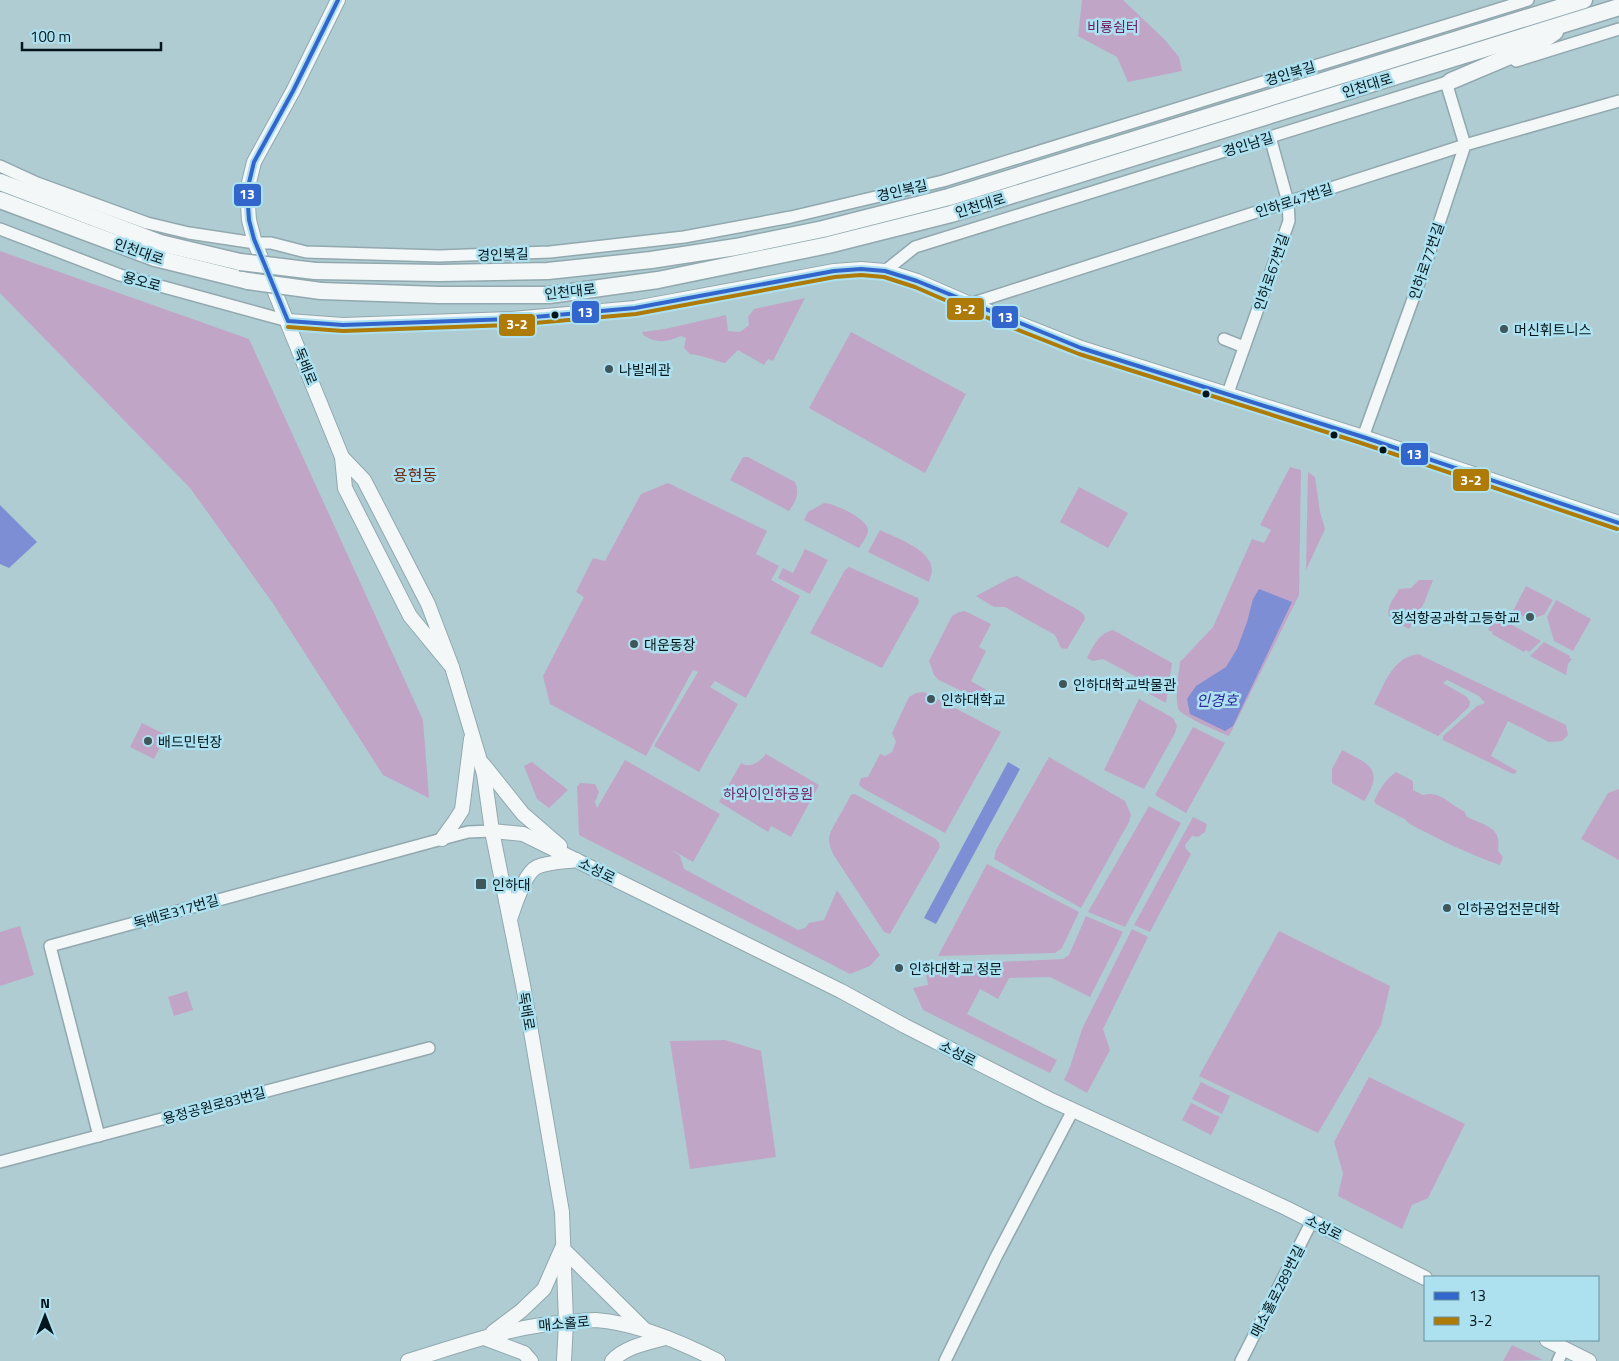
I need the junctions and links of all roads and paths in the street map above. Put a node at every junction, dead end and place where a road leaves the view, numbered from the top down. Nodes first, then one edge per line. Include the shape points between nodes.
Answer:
1 (338, 0) edge
2 (1584, 0) edge
3 (1523, 2) edge
4 (1619, 6) edge
5 (1570, 22) junction
6 (1619, 29) edge
7 (1448, 82) junction
8 (1619, 101) edge
9 (1270, 137) junction
10 (1465, 146) junction
11 (0, 166) edge
12 (0, 182) edge
13 (0, 200) edge
14 (1288, 202) junction
15 (0, 230) edge
16 (255, 243) junction
17 (884, 271) junction
18 (970, 304) junction
19 (288, 321) junction
20 (1224, 339) dead end
21 (1244, 347) junction
22 (1228, 393) junction
23 (1364, 437) junction
24 (342, 457) junction
25 (1619, 523) edge
26 (452, 667) junction
27 (472, 734) junction
28 (480, 760) junction
29 (492, 831) junction
30 (442, 839) junction
31 (576, 860) junction
32 (509, 919) junction
33 (429, 1048) dead end
34 (1073, 1110) junction
35 (99, 1136) junction
36 (0, 1162) edge
37 (1312, 1221) junction
38 (562, 1248) junction
39 (1424, 1277) edge
40 (566, 1322) junction
41 (647, 1331) junction
42 (484, 1338) junction
43 (664, 1338) junction
44 (1550, 1341) edge
45 (1564, 1348) junction
46 (408, 1361) edge
47 (531, 1361) edge
48 (564, 1361) edge
49 (612, 1361) edge
50 (718, 1361) edge
51 (945, 1361) edge
52 (1241, 1361) edge
53 (1558, 1361) edge
54 (1589, 1361) edge

1 - 16 main road, 독배로 via 254,162 247,191
2 - 12 highway, 인천대로, bridge via 949,197 823,229 651,260 548,271 315,271 240,262 160,243
3 - 16 street, 경인북길 via 943,181 729,229 550,252 457,255 306,252 271,243
4 - 5 highway, 인천대로
5 - 7 highway via 1536,45
5 - 13 highway, 인천대로, bridge via 952,214 828,246 658,280 549,295 321,291 248,281 155,258
6 - 7 street, 경인남길
7 - 9 street, 경인남길
7 - 10 street
8 - 10 street, 인하로47번길
9 - 14 street, 인하로67번길
9 - 17 street, 경인남길 via 915,247
10 - 14 street, 인하로47번길
10 - 23 street, 인하로77번길
11 - 16 street, 경인북길 via 146,223
14 - 18 street, 인하로47번길
14 - 21 street, 인하로67번길 via 1289,222
15 - 19 street, 용오로 via 120,275
16 - 19 main road, 독배로
17 - 18 main road
17 - 19 main road via 834,271 634,308 512,319 343,325
18 - 22 main road via 1081,348
19 - 24 main road, 독배로
20 - 21 street
21 - 22 street, 인하로67번길
22 - 23 main road
23 - 25 main road
24 - 26 main road, 독배로 via 364,480 428,604
24 - 26 main road, 독배로 via 345,488 410,616
26 - 27 main road, 독배로
27 - 28 main road, 독배로
27 - 30 main road via 462,810
28 - 29 main road, 독배로
28 - 31 main road via 523,814
29 - 30 street, 독배로317번길 via 468,832
29 - 31 main road, 소성로 via 523,834
29 - 32 main road, 독배로
30 - 35 street, 독배로317번길 via 50,946
31 - 32 main road via 550,863 531,870
31 - 34 main road, 소성로
32 - 38 main road, 독배로 via 562,1212
33 - 35 street, 용정공원로83번길
34 - 37 main road, 소성로
34 - 51 street
35 - 36 street, 용정공원로83번길
37 - 39 main road, 소성로
37 - 52 street, 매소홀로289번길
38 - 40 main road, 독배로
38 - 41 main road
38 - 42 main road via 544,1289
40 - 41 main road, 매소홀로 via 596,1320
40 - 42 main road, 매소홀로 via 540,1324
40 - 48 main road, 독배로
41 - 43 main road, 매소홀로
42 - 46 main road, 매소홀로
42 - 47 main road via 524,1353
43 - 49 main road via 636,1346
43 - 50 main road, 매소홀로
44 - 45 main road
45 - 53 street
45 - 54 main road

